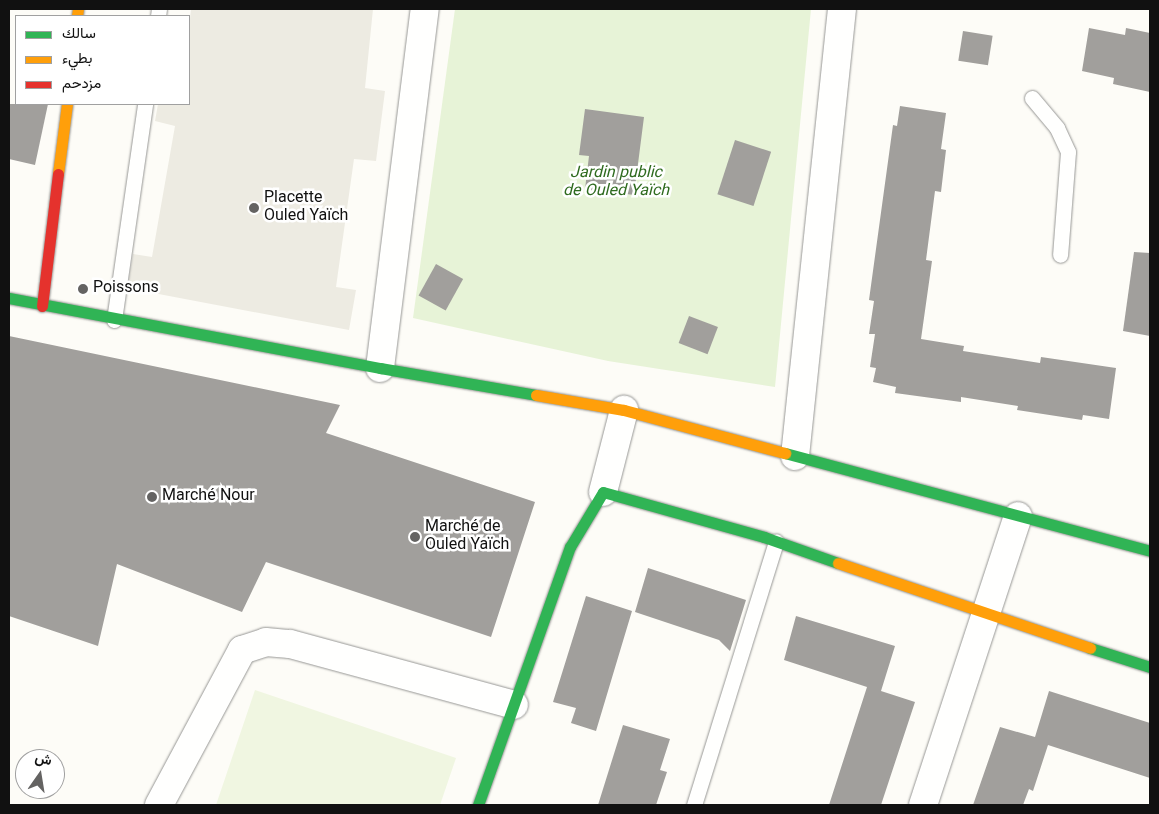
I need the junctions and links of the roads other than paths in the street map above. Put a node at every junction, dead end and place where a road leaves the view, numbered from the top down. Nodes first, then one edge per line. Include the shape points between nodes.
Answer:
1 (425, 9) edge
2 (842, 9) edge
3 (1032, 98) dead end
4 (67, 105) edge
5 (145, 105) edge
6 (1060, 256) dead end
7 (9, 298) edge
8 (42, 306) junction
9 (114, 320) junction
10 (380, 368) junction
11 (624, 410) junction
12 (795, 456) junction
13 (603, 492) junction
14 (1018, 516) junction
15 (776, 541) junction
16 (1150, 551) edge
17 (985, 614) junction
18 (1150, 668) edge
19 (514, 705) junction
20 (160, 805) edge
21 (478, 805) edge
22 (694, 805) edge
23 (923, 805) edge

1 - 10 street
2 - 12 street
3 - 6 lane via 1057,128 1068,152
4 - 8 street
5 - 9 lane
7 - 8 street
8 - 9 street
9 - 10 street
10 - 11 street
11 - 12 street
11 - 13 street
12 - 14 street
13 - 15 street
13 - 19 street via 570,547
14 - 16 street
14 - 17 street
15 - 17 street
15 - 22 lane
17 - 18 street
17 - 23 street
19 - 20 street via 290,644 266,642 242,650
19 - 21 street

